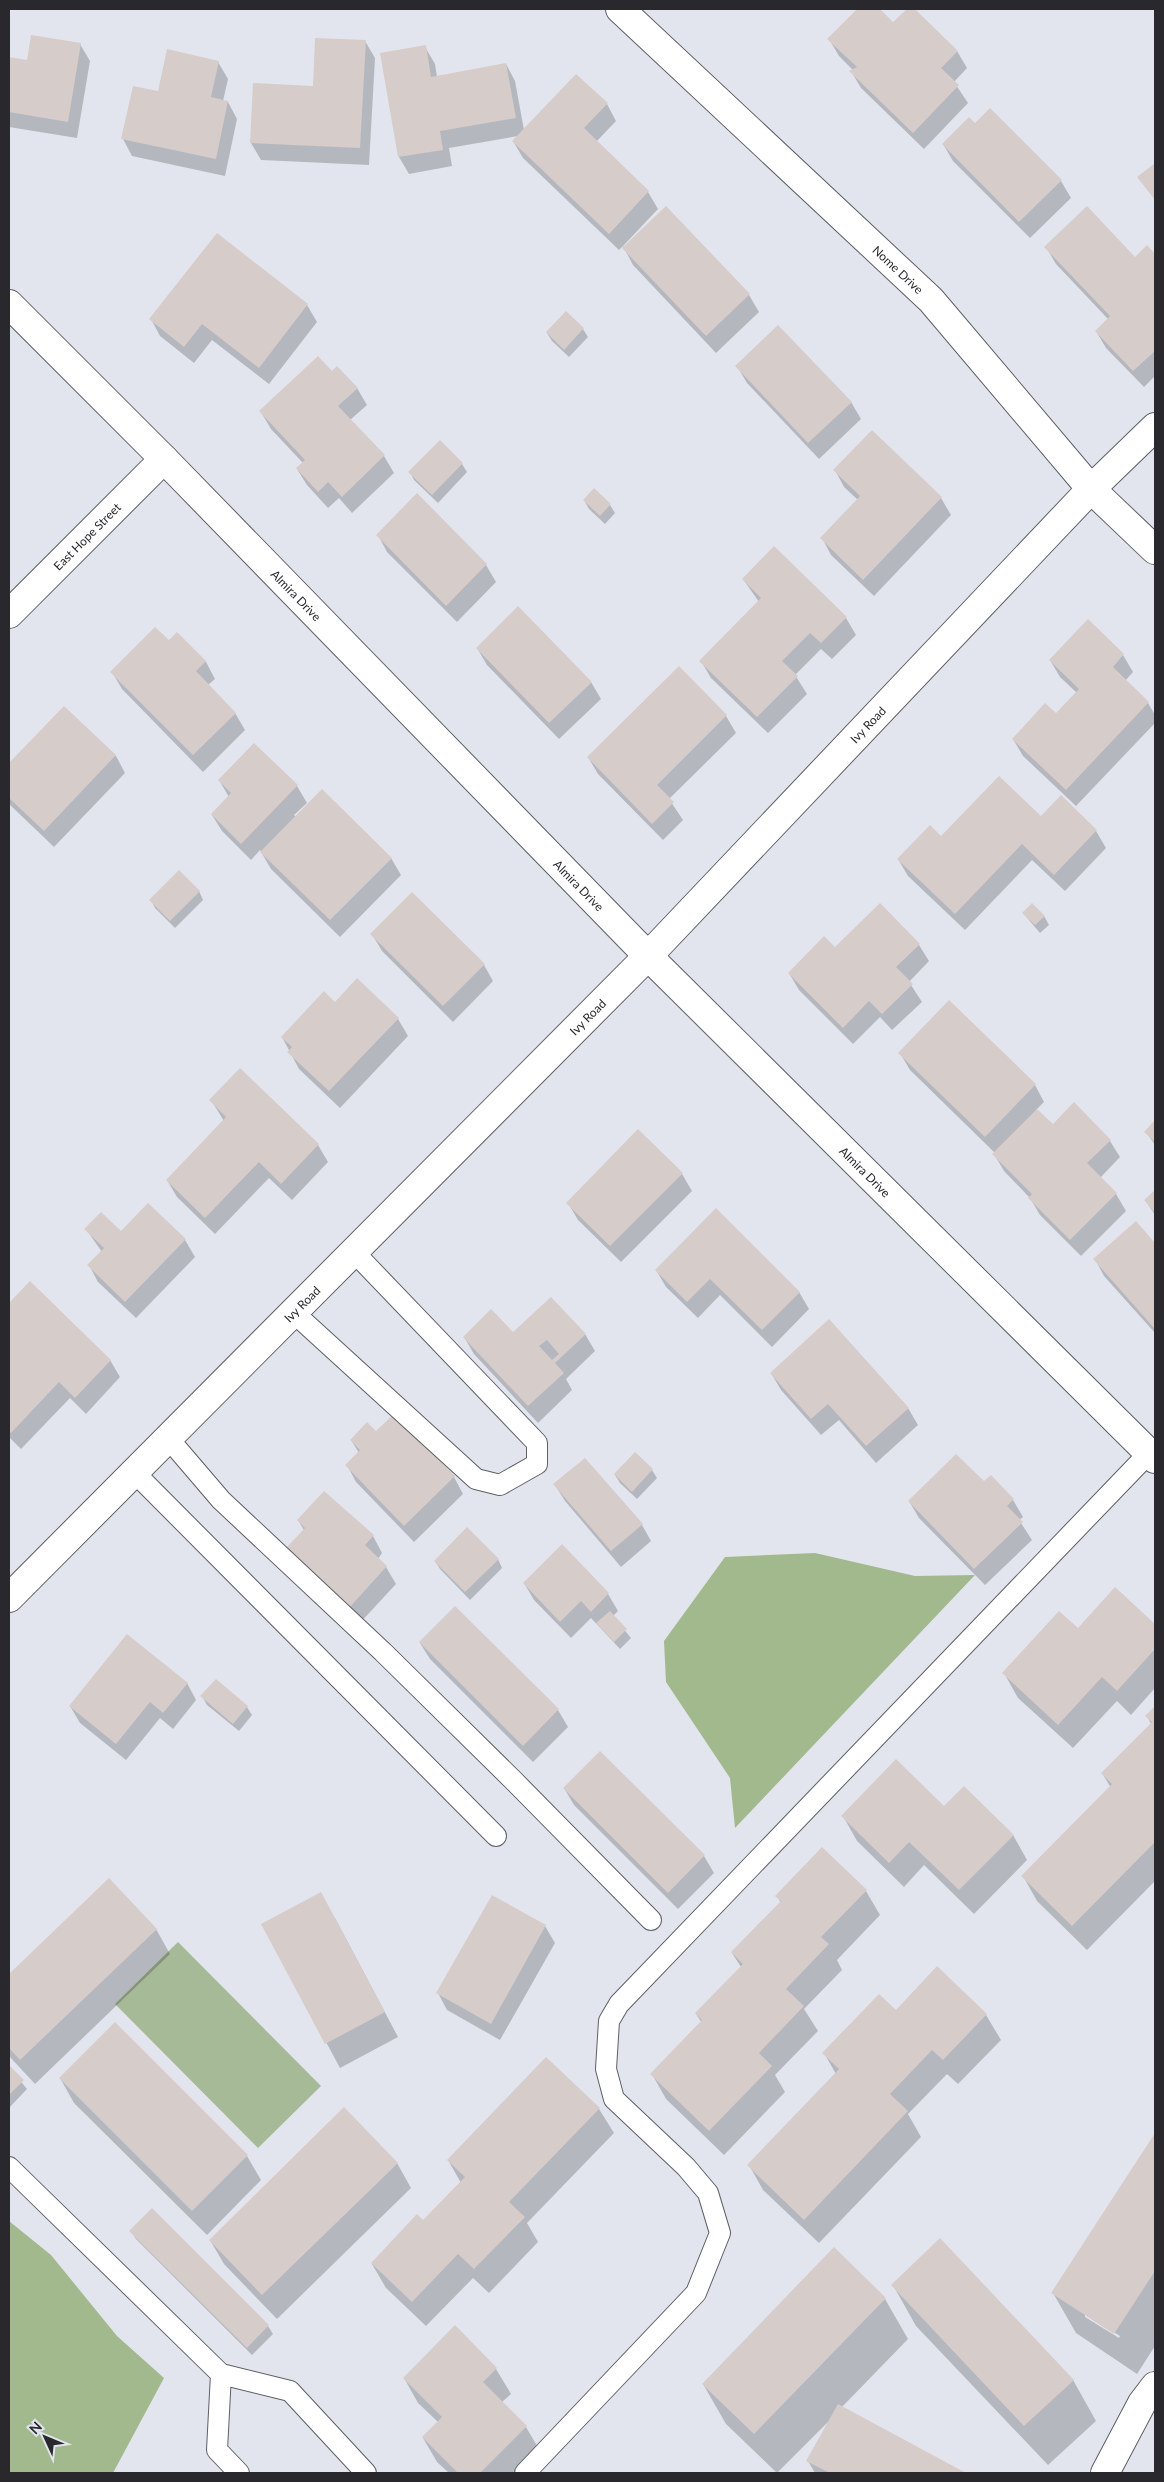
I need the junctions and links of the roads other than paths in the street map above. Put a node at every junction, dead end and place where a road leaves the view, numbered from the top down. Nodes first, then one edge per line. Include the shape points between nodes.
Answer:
1 (620, 9) edge
2 (9, 304) edge
3 (1155, 427) edge
4 (164, 459) junction
5 (1091, 489) junction
6 (1155, 550) edge
7 (9, 614) edge
8 (648, 956) junction
9 (354, 1252) junction
10 (293, 1312) junction
11 (168, 1438) junction
12 (1152, 1456) edge
13 (134, 1472) junction
14 (9, 1598) edge
15 (496, 1836) dead end
16 (651, 1920) dead end
17 (9, 2167) edge
18 (221, 2374) junction
19 (1155, 2386) edge
20 (239, 2473) edge
21 (366, 2473) edge
22 (525, 2473) edge
23 (1105, 2473) edge

1 - 5 street, Nome Drive via 931,300
2 - 4 street, Almira Drive
3 - 5 street, Ivy Road
4 - 7 street, East Hope Street
4 - 8 street, Almira Drive
5 - 6 street, Nome Drive
5 - 8 street, Ivy Road
8 - 9 street, Ivy Road
8 - 12 street, Almira Drive
9 - 10 street, Ivy Road
9 - 10 lane via 537,1443 537,1464 500,1485 476,1479
10 - 11 street, Ivy Road
11 - 13 street, Ivy Road
11 - 16 lane via 221,1500 472,1739
12 - 22 lane via 619,2004 609,2021 606,2069 614,2099 686,2167 708,2193 720,2233 696,2293
13 - 14 street, Ivy Road
13 - 15 lane
17 - 18 lane
18 - 20 lane via 217,2450
18 - 21 lane via 290,2391
19 - 23 street via 1142,2403

